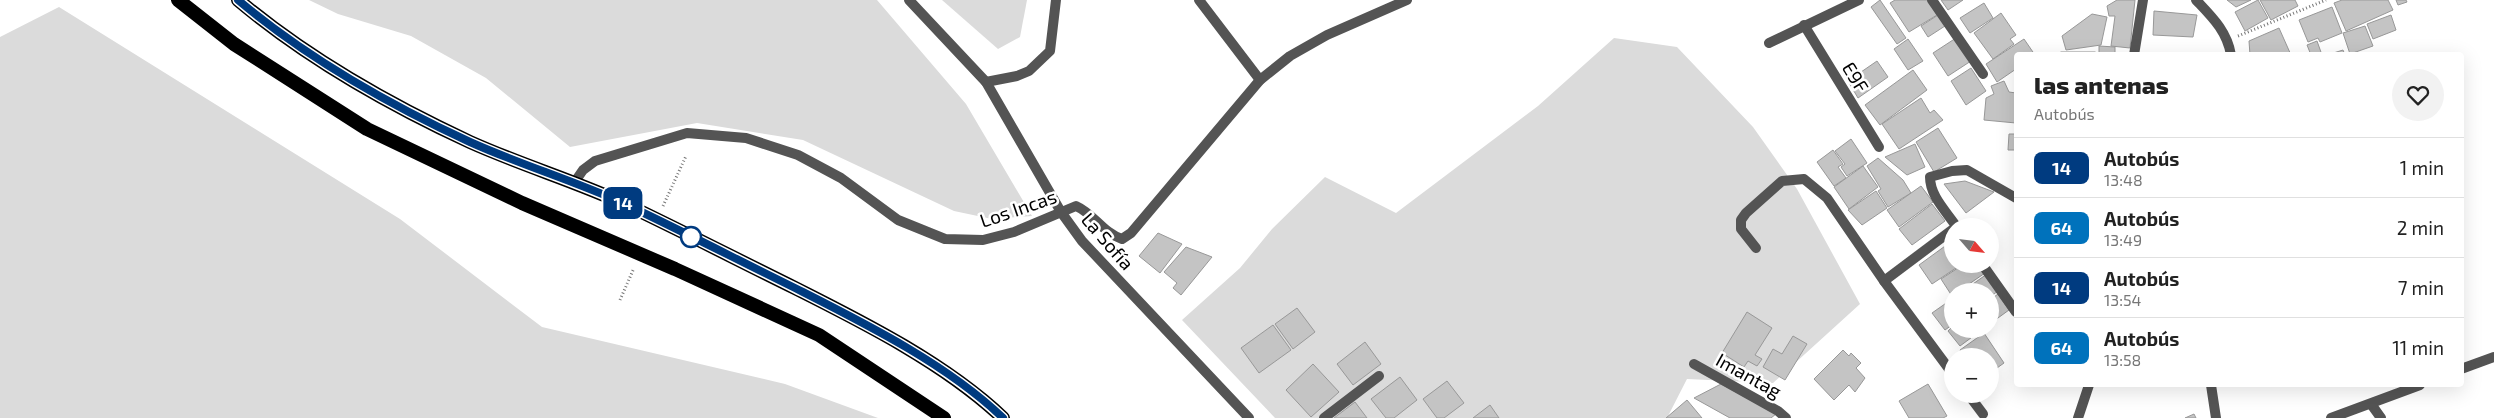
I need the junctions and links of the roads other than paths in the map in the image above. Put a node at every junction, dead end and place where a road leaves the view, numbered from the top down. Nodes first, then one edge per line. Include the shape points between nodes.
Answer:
1 (178, 0) edge
2 (238, 0) edge
3 (908, 0) edge
4 (1056, 0) edge
5 (1199, 0) edge
6 (1407, 0) edge
7 (1859, 0) edge
8 (1932, 0) edge
9 (2143, 0) edge
10 (2196, 0) edge
11 (1804, 25) junction
12 (1770, 43) dead end
13 (2134, 52) edge
14 (2230, 52) edge
15 (1983, 74) dead end
16 (1260, 80) junction
17 (986, 82) junction
18 (1879, 147) dead end
19 (574, 183) junction
20 (2014, 197) edge
21 (1061, 212) junction
22 (1950, 218) edge
23 (1944, 236) edge
24 (1756, 248) dead end
25 (1988, 273) edge
26 (1884, 281) junction
27 (2014, 309) edge
28 (2494, 357) edge
29 (1944, 362) edge
30 (1694, 364) dead end
31 (2464, 368) edge
32 (1379, 376) dead end
33 (2088, 387) edge
34 (2210, 387) edge
35 (2415, 387) edge
36 (1975, 403) edge
37 (2371, 404) junction
38 (1984, 414) dead end
39 (944, 418) edge
40 (1003, 418) edge
41 (1249, 418) edge
42 (1324, 418) edge
43 (1786, 418) edge
44 (2078, 418) edge
45 (2216, 418) edge
46 (2331, 418) edge
47 (2380, 418) edge

1 - 39 highway via 234,44 367,129 522,203 819,335
2 - 19 highway via 261,20 387,100 471,142
3 - 17 street, La Sofía
4 - 17 street via 1050,51 1029,71
5 - 16 street
6 - 16 street, Los Incas via 1290,56
7 - 11 street
8 - 15 street
9 - 13 street
10 - 14 street via 2228,40
11 - 12 street
11 - 18 street, E9F
16 - 21 street, Los Incas via 1131,234 1122,239 1112,236 1087,211 1076,206
17 - 21 street, La Sofía
19 - 21 street, Los Incas via 595,161 686,133 746,138 798,155 841,178 898,220 945,239 983,240 1014,232
19 - 40 highway via 624,204 836,308 916,353
20 - 22 street via 1967,170 1930,178 1934,195
21 - 41 street, La Sofía via 1082,241
23 - 26 street
24 - 26 street via 1741,229 1741,220 1782,182 1804,180 1827,198
25 - 27 street
26 - 29 street
28 - 31 street
30 - 43 street, Imantag
32 - 42 street
33 - 44 street
34 - 45 street
35 - 37 street
36 - 38 street
37 - 46 street
37 - 47 street

